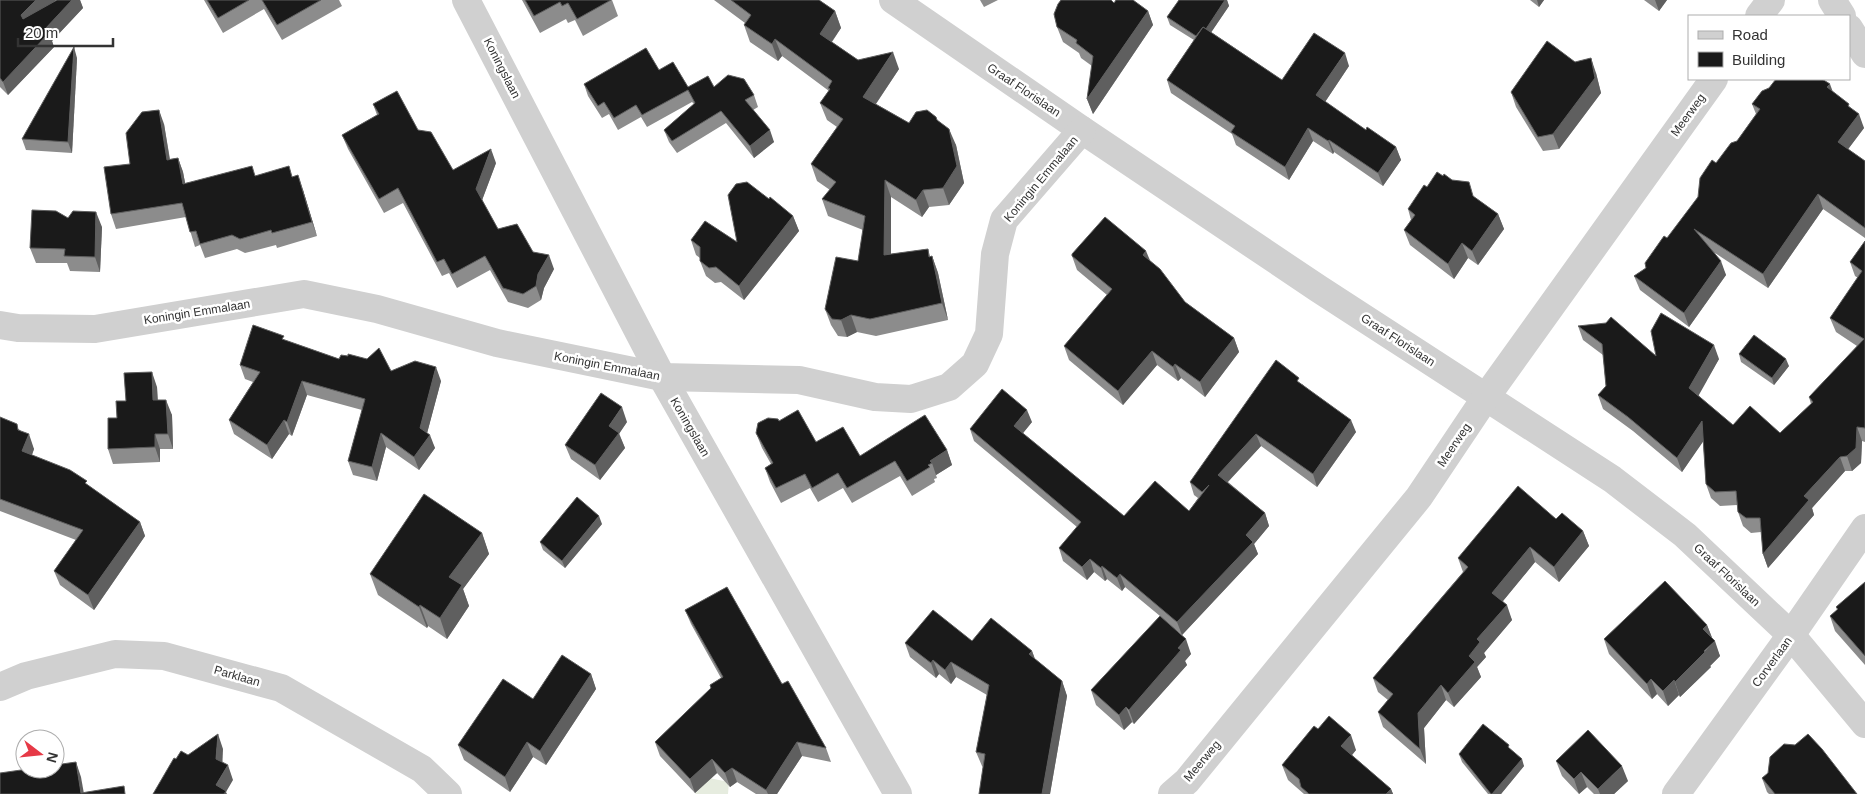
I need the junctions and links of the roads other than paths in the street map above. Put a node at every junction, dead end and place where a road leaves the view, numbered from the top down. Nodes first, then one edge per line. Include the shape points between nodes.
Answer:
1 (466, 0) edge
2 (893, 0) edge
3 (1771, 0) edge
4 (1832, 0) edge
5 (1760, 15) edge
6 (1841, 15) edge
7 (1850, 30) edge
8 (1865, 54) edge
9 (1713, 80) edge
10 (1082, 130) junction
11 (0, 324) edge
12 (662, 378) junction
13 (1486, 397) junction
14 (1865, 528) edge
15 (1792, 635) junction
16 (0, 687) edge
17 (1865, 724) edge
18 (1187, 790) edge
19 (448, 794) edge
20 (898, 794) edge
21 (1676, 794) edge

1 - 12 street, Koningslaan
2 - 10 street, Graaf Florislaan
3 - 5 street
4 - 6 street
7 - 8 street
9 - 13 street, Meerweg
10 - 12 street, Koningin Emmalaan via 1004,220 995,254 990,334 975,364 949,387 911,399 875,397 799,380
10 - 13 street, Graaf Florislaan
11 - 12 street, Koningin Emmalaan via 18,328 95,329 304,294 378,309 497,344
12 - 20 street, Koningslaan
13 - 15 street, Graaf Florislaan via 1612,479 1685,535
13 - 18 street, Meerweg via 1419,497
14 - 15 street, Corverlaan
15 - 17 street, Graaf Florislaan
15 - 21 street, Corverlaan
16 - 19 street, Parklaan via 26,676 115,654 164,656 281,688 422,769

